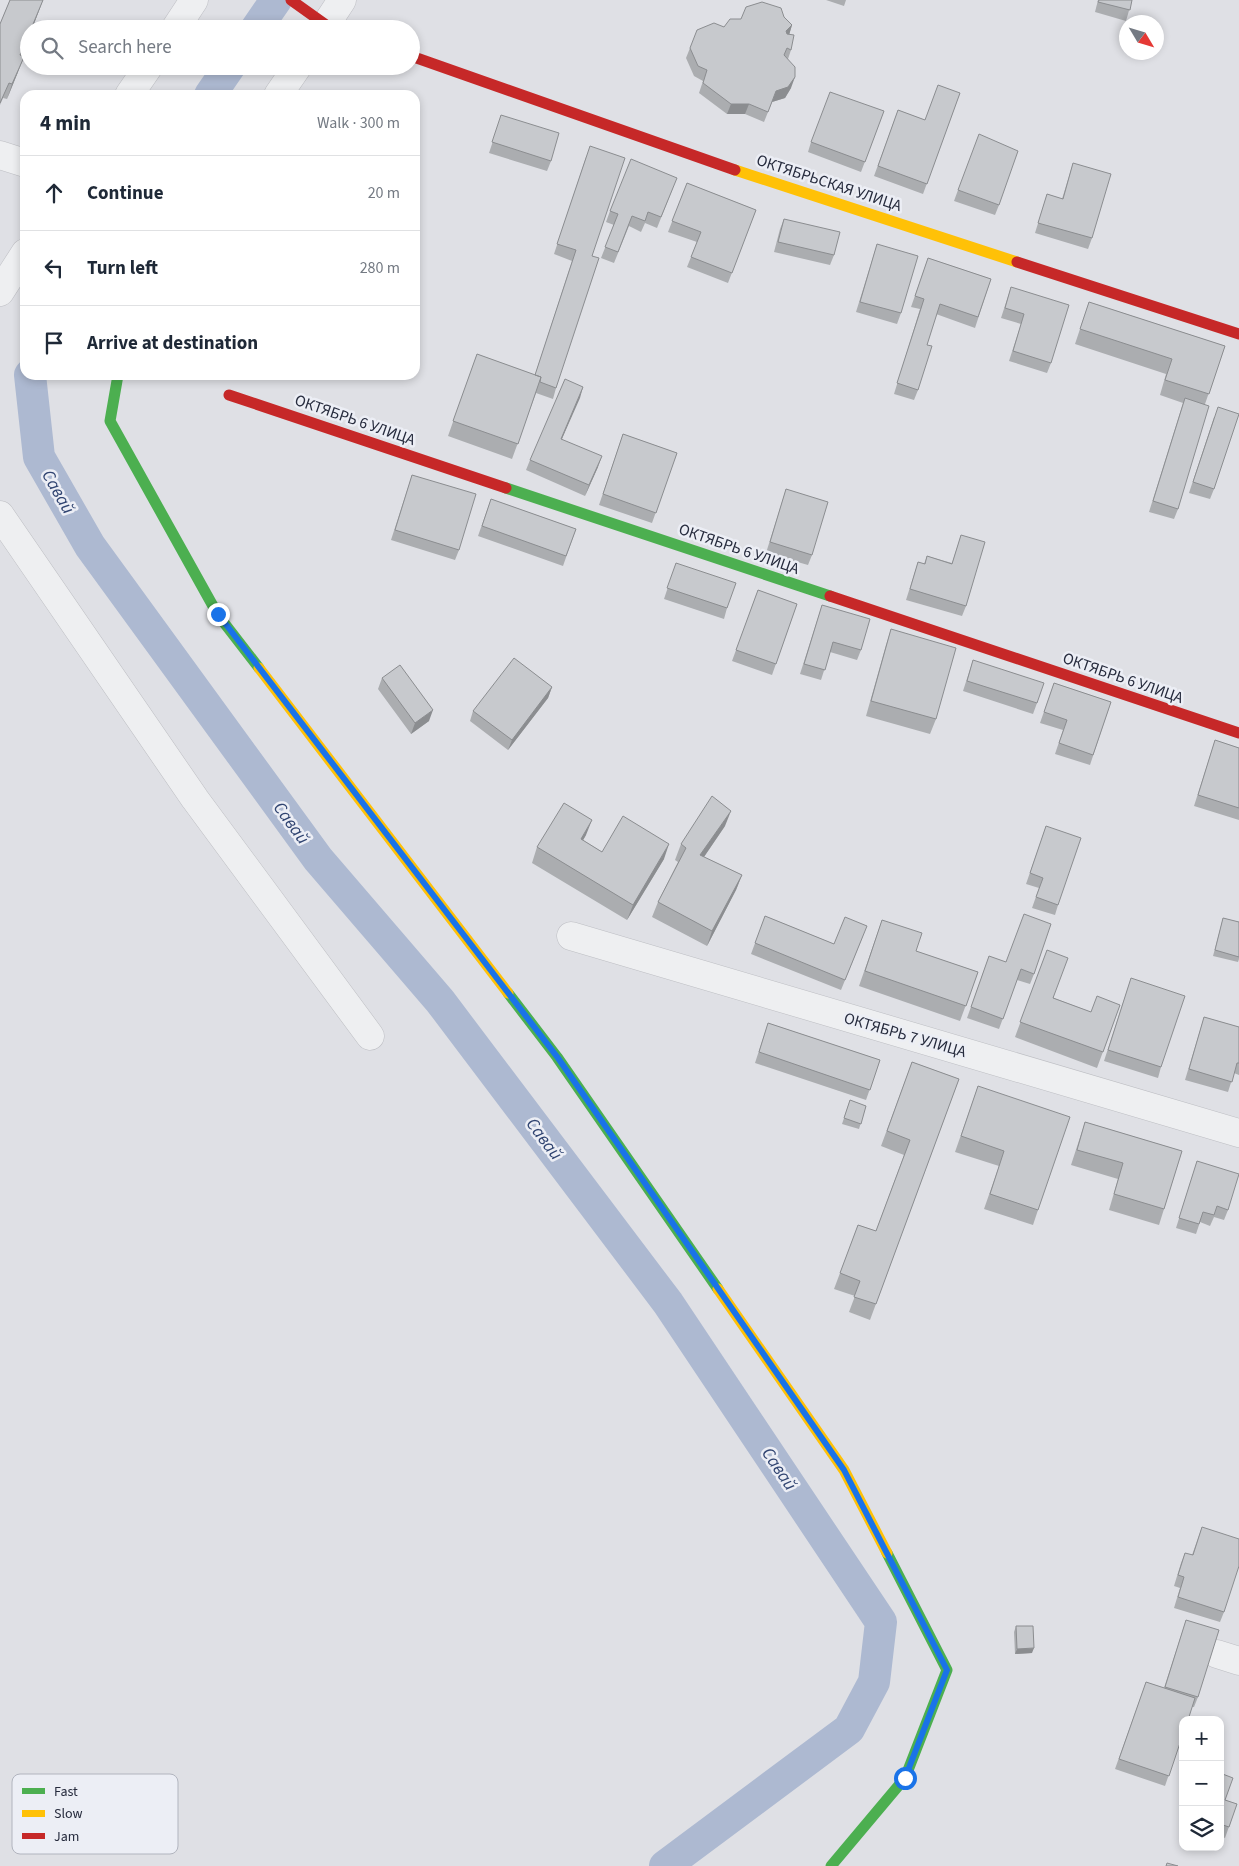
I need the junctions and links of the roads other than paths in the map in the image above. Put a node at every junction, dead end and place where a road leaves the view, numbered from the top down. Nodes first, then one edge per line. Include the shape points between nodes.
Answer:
1 (194, 0) edge
2 (290, 0) edge
3 (342, 0) edge
4 (180, 20) edge
5 (317, 20) edge
6 (332, 20) edge
7 (420, 59) edge
8 (143, 75) edge
9 (292, 75) edge
10 (132, 90) edge
11 (281, 90) edge
12 (0, 155) edge
13 (20, 161) edge
14 (20, 261) edge
15 (0, 292) edge
16 (1239, 334) edge
17 (117, 380) edge
18 (229, 395) dead end
19 (0, 515) edge
20 (1239, 734) edge
21 (571, 936) dead end
22 (370, 1036) dead end
23 (1239, 1134) edge
24 (831, 1866) edge

1 - 4 street
2 - 5 street
3 - 6 street
7 - 16 street, ОКТЯБРЬСКАЯ УЛИЦА via 706,160
8 - 10 street
9 - 11 street
12 - 13 street
14 - 15 street
17 - 24 street via 110,421 218,614 558,1058 844,1470 947,1670 905,1778
18 - 20 street, ОКТЯБРЬ 6 УЛИЦА
19 - 22 street via 195,799
21 - 23 street, ОКТЯБРЬ 7 УЛИЦА

